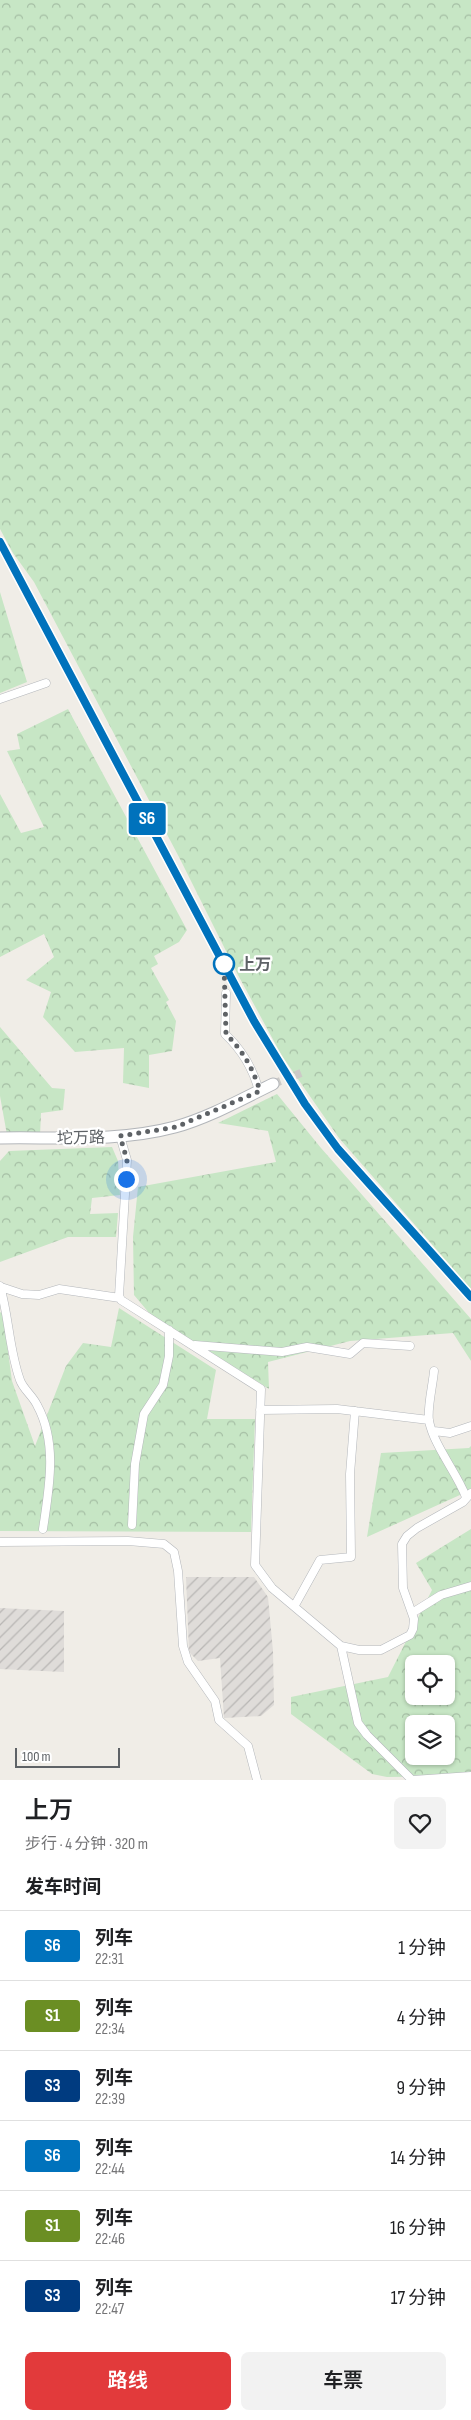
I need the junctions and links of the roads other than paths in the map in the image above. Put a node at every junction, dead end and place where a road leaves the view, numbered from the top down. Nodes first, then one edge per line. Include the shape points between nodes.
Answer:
1 (46, 683) dead end
2 (0, 699) edge
3 (226, 994) dead end
4 (273, 1084) tunnel mouth
5 (260, 1091) junction
6 (120, 1136) junction
7 (0, 1138) edge
8 (0, 1287) edge
9 (120, 1298) junction
10 (2, 1305) edge
11 (169, 1330) junction
12 (193, 1345) junction
13 (410, 1346) dead end
14 (434, 1371) dead end
15 (260, 1410) junction
16 (355, 1411) junction
17 (429, 1420) junction
18 (471, 1426) edge
19 (434, 1431) junction
20 (469, 1495) edge
21 (132, 1525) dead end
22 (43, 1529) dead end
23 (0, 1542) edge
24 (471, 1586) edge
25 (295, 1605) junction
26 (412, 1613) junction
27 (342, 1646) junction
28 (471, 1776) edge
29 (257, 1780) edge
30 (413, 1780) edge

1 - 2 street
3 - 5 street via 226,1034 248,1062
4 - 5 main road, 坨万路
5 - 6 main road, 坨万路 via 176,1127
6 - 7 main road, 坨万路
6 - 9 street via 127,1160
8 - 9 street via 22,1294 39,1295 59,1289
8 - 10 street
9 - 11 street
10 - 22 street via 20,1382 37,1404 49,1435 50,1484
11 - 12 street
11 - 21 street via 169,1356 163,1385 144,1414 135,1464
12 - 13 street via 282,1352 307,1347 350,1354 363,1343
12 - 15 street via 261,1389
14 - 17 street
15 - 16 street
15 - 25 street via 255,1565 272,1588
16 - 17 street
16 - 25 street via 350,1474 352,1557 320,1560
17 - 19 street
18 - 19 street via 450,1433
19 - 20 street via 447,1463
20 - 26 street via 463,1502 417,1528 402,1544 403,1588
23 - 29 street via 128,1540 164,1544 174,1552 183,1646 188,1662 216,1701 219,1720 248,1746
24 - 26 street via 441,1595
25 - 27 street
26 - 27 street via 414,1629 410,1635 380,1650
27 - 30 street via 358,1723
28 - 30 street

